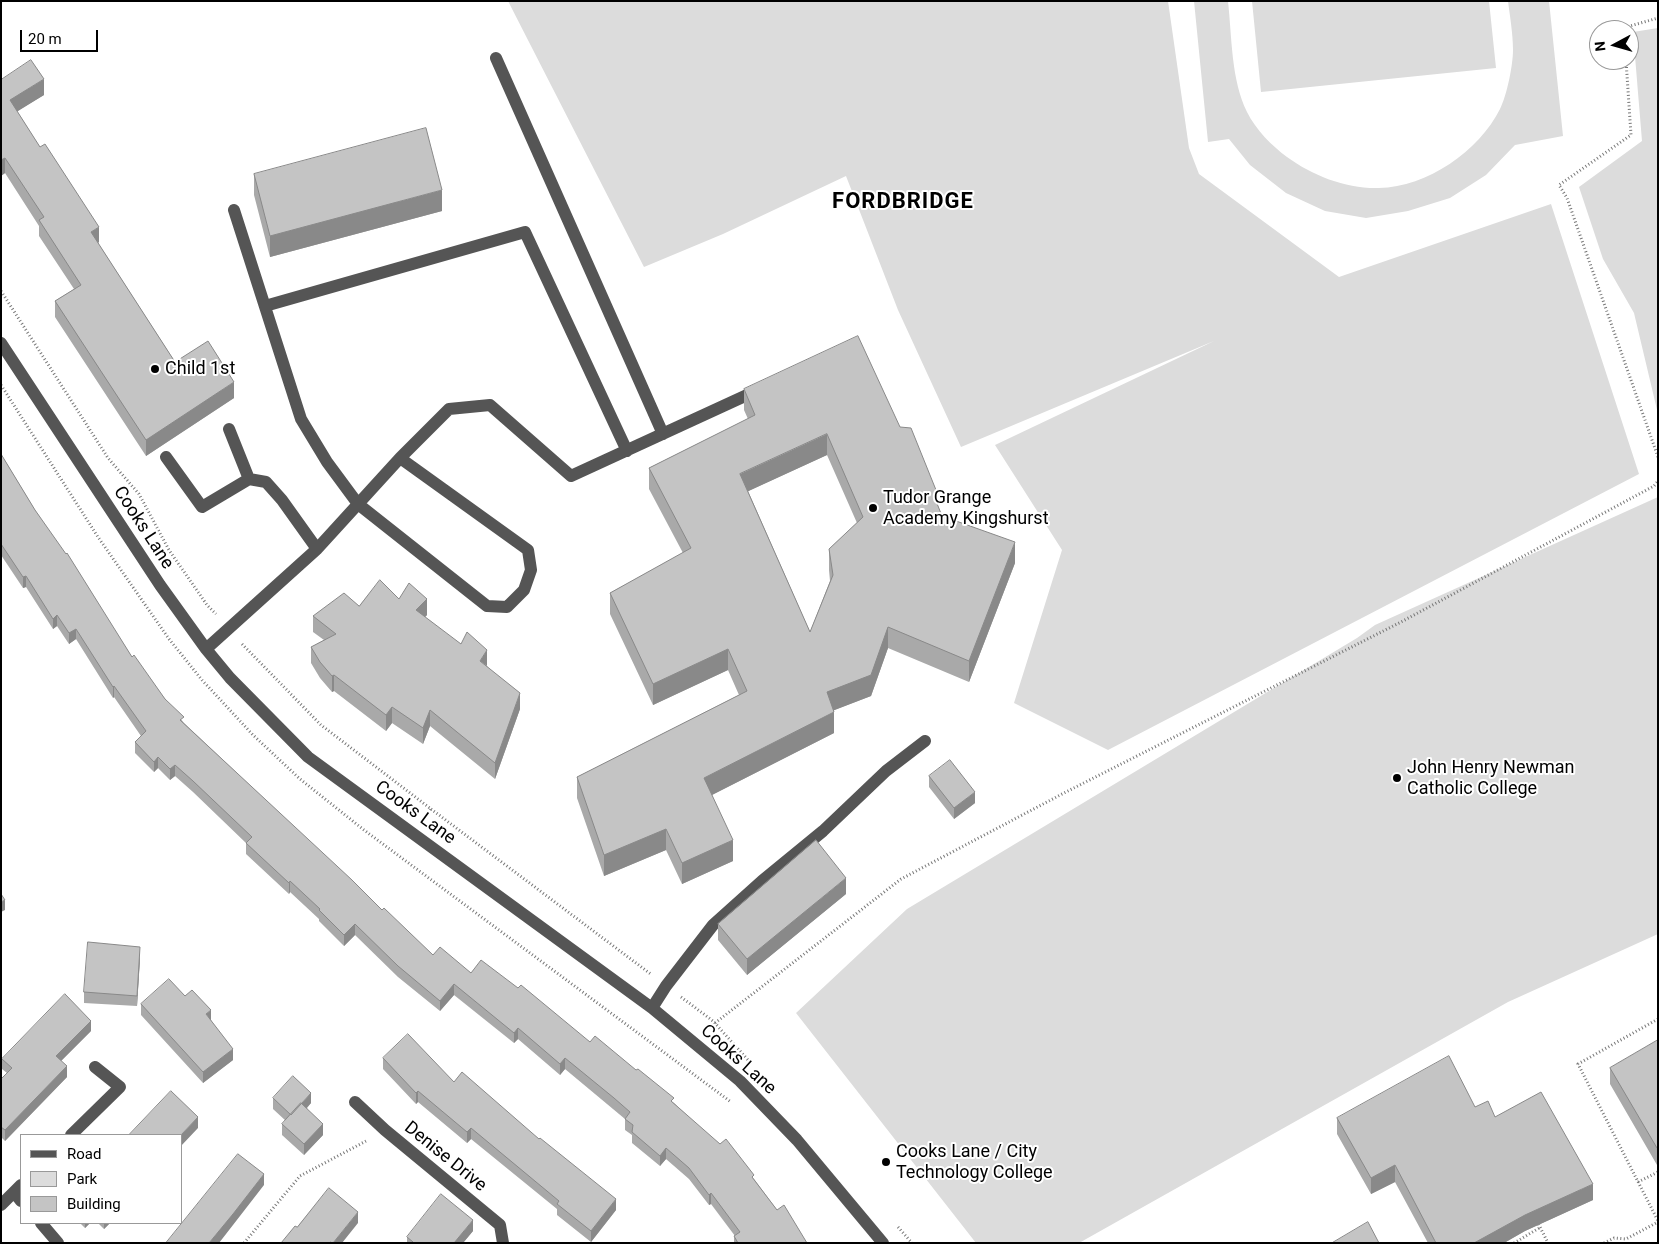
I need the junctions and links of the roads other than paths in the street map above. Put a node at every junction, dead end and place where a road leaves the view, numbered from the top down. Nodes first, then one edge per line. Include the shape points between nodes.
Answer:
1 (496, 58) dead end
2 (234, 210) dead end
3 (265, 306) junction
4 (1, 344) edge
5 (772, 384) edge
6 (229, 429) dead end
7 (663, 434) junction
8 (627, 451) junction
9 (166, 457) dead end
10 (400, 458) junction
11 (249, 479) junction
12 (358, 504) junction
13 (317, 549) junction
14 (206, 650) junction
15 (925, 741) dead end
16 (652, 1008) junction
17 (95, 1067) dead end
18 (356, 1102) dead end
19 (72, 1134) edge
20 (19, 1193) edge
21 (1, 1205) edge
22 (42, 1224) edge
23 (58, 1243) edge
24 (503, 1243) edge
25 (883, 1243) edge

1 - 7 street
2 - 3 street
3 - 8 street via 526,232
3 - 12 street via 301,419
4 - 14 street, Cooks Lane
5 - 7 street
6 - 11 street
7 - 8 street
8 - 10 street via 571,476 490,404 449,409
9 - 11 street via 202,508
10 - 12 street
10 - 12 street via 528,550 532,570 524,590 507,607 487,606
11 - 13 street via 266,482
12 - 13 street
13 - 14 street
14 - 16 street, Cooks Lane via 308,757
15 - 16 street via 886,771 823,831 713,925
16 - 25 street, Cooks Lane via 740,1081 797,1140
17 - 19 street via 120,1087
18 - 24 street, Denise Drive via 500,1225
20 - 21 street
22 - 23 street

